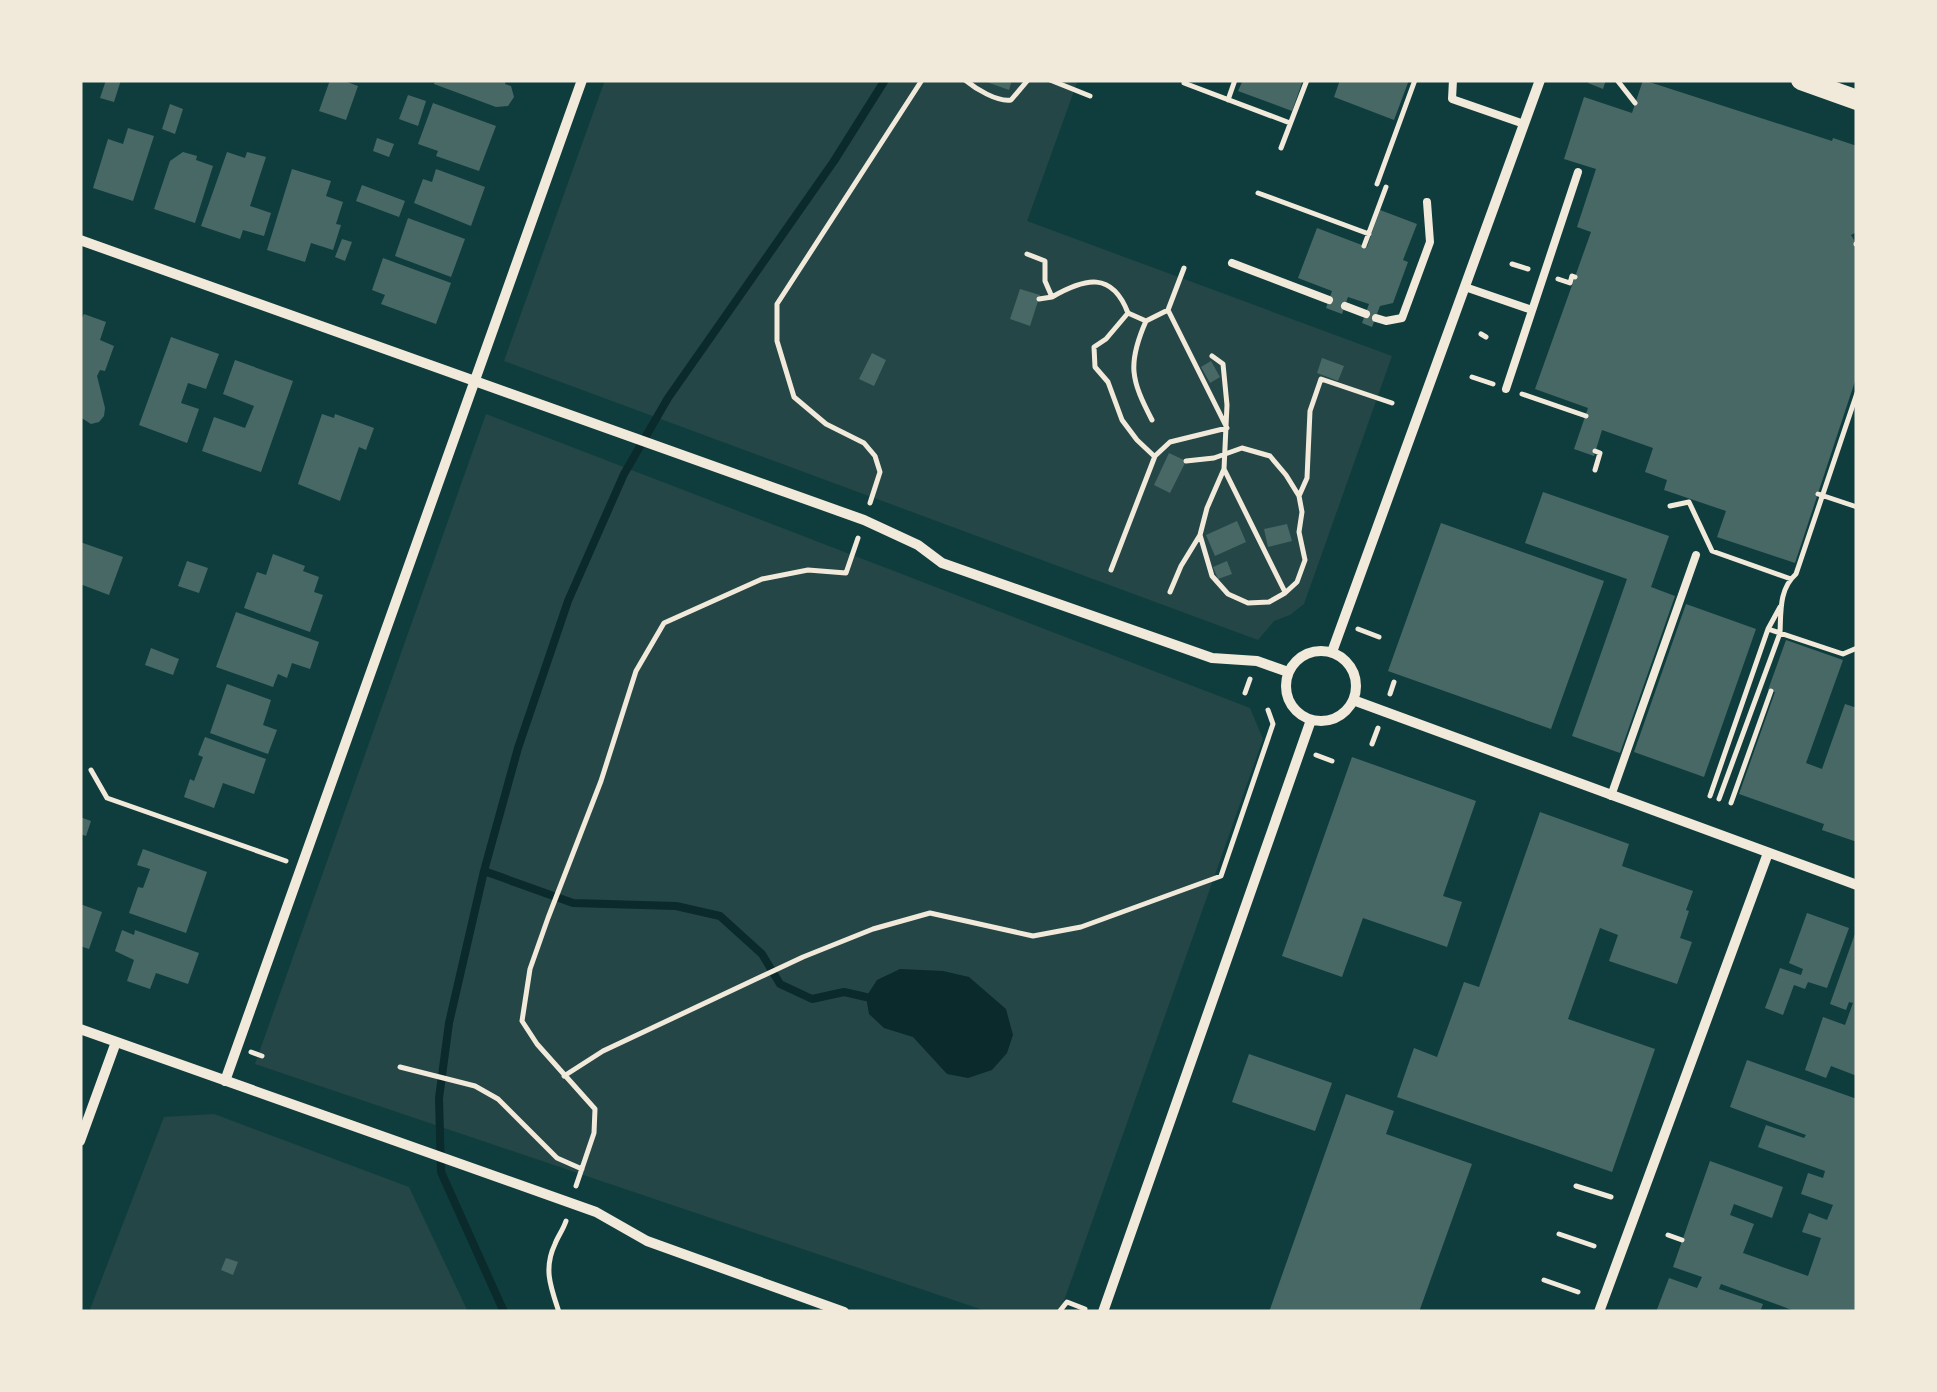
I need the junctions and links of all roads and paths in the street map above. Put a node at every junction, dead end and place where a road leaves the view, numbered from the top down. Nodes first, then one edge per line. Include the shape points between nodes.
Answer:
1 (582, 80) edge
2 (922, 80) edge
3 (965, 80) edge
4 (1028, 80) edge
5 (1050, 80) edge
6 (1306, 80) edge
7 (1415, 80) edge
8 (1453, 80) edge
9 (1540, 80) edge
10 (1617, 80) edge
11 (1801, 80) edge
12 (1184, 83) dead end
13 (1236, 84) edge
14 (1090, 96) dead end
15 (1228, 100) junction
16 (1857, 100) edge
17 (1635, 103) dead end
18 (1290, 123) junction
19 (1524, 124) junction
20 (1282, 148) dead end
21 (1578, 172) dead end
22 (1377, 184) dead end
23 (1386, 186) dead end
24 (1258, 193) dead end
25 (1427, 202) dead end
26 (1369, 234) junction
27 (80, 240) edge
28 (1364, 246) dead end
29 (1027, 254) dead end
30 (1232, 263) dead end
31 (1184, 268) dead end
32 (1464, 287) junction
33 (1052, 297) junction
34 (1038, 299) dead end
35 (1329, 300) dead end
36 (1345, 306) dead end
37 (1168, 310) junction
38 (1532, 310) junction
39 (1128, 313) junction
40 (1366, 314) dead end
41 (1376, 318) dead end
42 (1146, 321) junction
43 (1212, 356) dead end
44 (1472, 377) dead end
45 (475, 381) junction
46 (1506, 389) junction
47 (1857, 393) edge
48 (1392, 403) dead end
49 (1586, 416) dead end
50 (1152, 420) dead end
51 (1227, 428) junction
52 (1595, 451) dead end
53 (1226, 452) junction
54 (1154, 456) junction
55 (1186, 461) dead end
56 (1224, 469) junction
57 (1594, 470) dead end
58 (1820, 494) junction
59 (1299, 496) junction
60 (870, 502) dead end
61 (1670, 506) dead end
62 (1857, 506) edge
63 (1200, 535) junction
64 (855, 548) dead end
65 (1696, 554) dead end
66 (1111, 570) dead end
67 (1791, 578) junction
68 (1170, 592) dead end
69 (1285, 593) junction
70 (1781, 605) junction
71 (1768, 629) junction
72 (1367, 632) dead end
73 (1780, 633) junction
74 (1379, 637) dead end
75 (1857, 648) edge
76 (1332, 652) junction
77 (1288, 672) junction
78 (1394, 682) dead end
79 (1248, 684) dead end
80 (1391, 690) dead end
81 (1771, 691) dead end
82 (1245, 693) dead end
83 (1352, 700) junction
84 (1268, 710) dead end
85 (1311, 720) junction
86 (1377, 729) dead end
87 (1268, 738) junction
88 (1279, 742) dead end
89 (1372, 744) dead end
90 (1724, 755) junction
91 (1320, 756) dead end
92 (1733, 758) junction
93 (1332, 761) dead end
94 (1745, 763) junction
95 (91, 770) dead end
96 (1611, 796) junction
97 (1710, 796) dead end
98 (1719, 799) dead end
99 (1731, 803) dead end
100 (1768, 853) junction
101 (285, 860) dead end
102 (1857, 885) edge
103 (80, 1029) edge
104 (116, 1042) junction
105 (400, 1067) dead end
106 (564, 1076) junction
107 (225, 1081) junction
108 (80, 1141) edge
109 (582, 1169) junction
110 (1576, 1186) dead end
111 (574, 1193) dead end
112 (1612, 1198) dead end
113 (568, 1215) dead end
114 (1559, 1234) dead end
115 (1668, 1235) dead end
116 (1682, 1240) dead end
117 (1594, 1246) dead end
118 (1544, 1280) dead end
119 (1578, 1292) dead end
120 (1074, 1305) dead end
121 (559, 1312) edge
122 (844, 1312) edge
123 (1060, 1312) edge
124 (1103, 1312) edge
125 (1599, 1312) edge

1 - 45 street
2 - 60 path via 777,304 777,341 794,396 875,456 880,472
3 - 4 path via 1002,101
5 - 14 path
6 - 18 path
7 - 22 path
8 - 19 lane via 1452,99
9 - 19 street
10 - 17 path
11 - 16 main road
12 - 15 path
13 - 15 path
15 - 18 path
18 - 20 path
19 - 32 street
21 - 38 lane
23 - 26 path
24 - 26 path
25 - 41 lane via 1430,242 1402,318
26 - 28 path
27 - 45 street
29 - 33 path via 1045,261
30 - 35 lane
31 - 37 path
32 - 38 lane
32 - 76 street
33 - 34 path
33 - 39 path via 1080,282 1102,282 1122,296
36 - 40 lane
37 - 42 path
37 - 51 path
38 - 46 lane
39 - 42 path
39 - 54 path via 1094,348 1095,367 1122,420
42 - 50 path via 1133,363 1136,391
43 - 51 path via 1224,364
44 - 46 path
45 - 77 street via 864,520 942,562 1212,658 1257,661
45 - 107 street
46 - 49 path
47 - 58 path via 1835,468
48 - 59 path via 1320,379
51 - 53 path
51 - 54 path via 1170,442
52 - 57 path via 1600,453
53 - 55 path
53 - 56 path
53 - 59 path via 1242,448 1270,456
54 - 66 path
56 - 63 path
56 - 69 path
58 - 62 path
58 - 67 path via 1817,520
59 - 69 path via 1305,560
61 - 67 path via 1689,502 1712,551
63 - 68 path
63 - 69 path via 1212,576 1228,594 1248,603
64 - 106 path via 846,573 808,570 762,579 664,623 636,671 530,969 522,1021
65 - 96 lane
67 - 70 path
70 - 71 path
70 - 73 path
71 - 73 path
71 - 90 path
72 - 74 path
73 - 75 path via 1843,654
73 - 92 path
76 - 77 street via 1306,654
76 - 83 street via 1353,671
77 - 85 street via 1289,701
78 - 80 path
79 - 82 path
81 - 94 path
83 - 85 street via 1334,719
83 - 96 street
84 - 87 path via 1274,724
85 - 124 street
86 - 89 path
87 - 88 path
87 - 106 path via 1221,876 1080,927 1034,936 930,913 872,930 749,982
90 - 92 path
90 - 97 path
91 - 93 path
92 - 94 path
92 - 98 path
94 - 99 path
95 - 101 path via 107,798
96 - 100 street
100 - 102 street
100 - 125 street
103 - 104 street
104 - 107 street
104 - 108 street
105 - 109 path via 475,1086 557,1158
106 - 109 path via 594,1110
107 - 122 street via 605,1216 647,1241
109 - 111 path
110 - 112 path
113 - 121 path via 547,1277
114 - 117 path
115 - 116 path
118 - 119 path
120 - 123 path via 1066,1302

